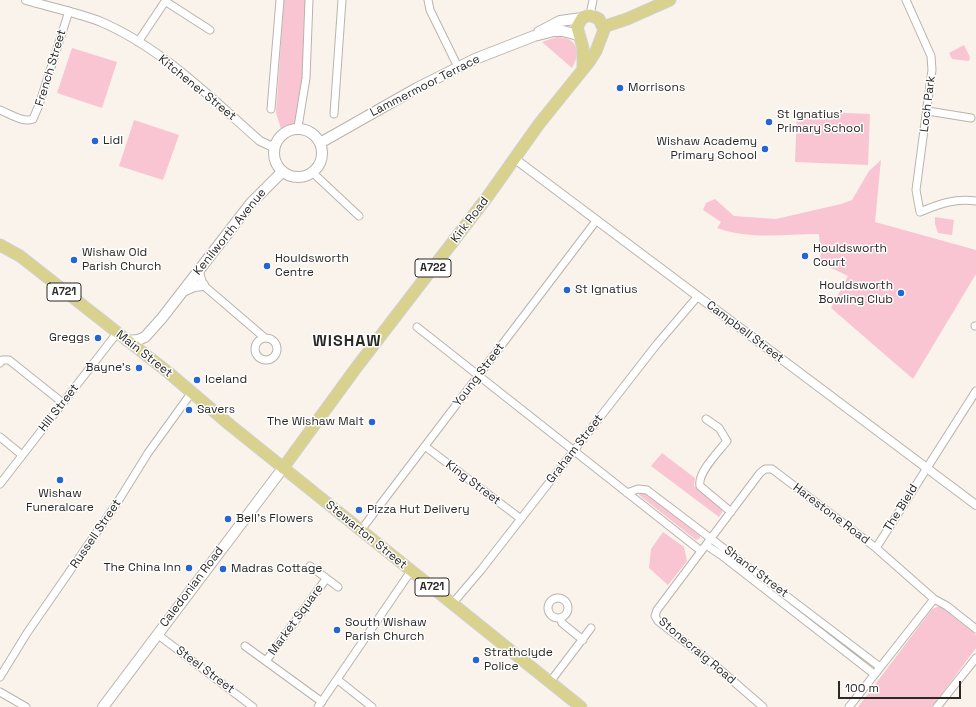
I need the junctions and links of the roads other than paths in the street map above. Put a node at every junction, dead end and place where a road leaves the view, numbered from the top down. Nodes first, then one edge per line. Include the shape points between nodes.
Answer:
1 (26, 0) edge
2 (280, 0) edge
3 (309, 0) edge
4 (342, 0) edge
5 (428, 0) edge
6 (593, 0) edge
7 (670, 0) edge
8 (906, 0) edge
9 (165, 1) edge
10 (69, 11) junction
11 (586, 17) junction
12 (210, 30) dead end
13 (602, 32) junction
14 (534, 36) junction
15 (580, 37) junction
16 (138, 42) junction
17 (458, 68) junction
18 (583, 68) junction
19 (271, 109) dead end
20 (0, 110) edge
21 (928, 111) junction
22 (334, 114) dead end
23 (971, 118) dead end
24 (293, 130) junction
25 (320, 143) junction
26 (275, 148) junction
27 (515, 159) junction
28 (282, 172) junction
29 (313, 173) junction
30 (976, 201) edge
31 (358, 216) dead end
32 (596, 220) junction
33 (0, 245) edge
34 (201, 268) junction
35 (203, 285) junction
36 (180, 294) junction
37 (698, 296) junction
38 (417, 327) dead end
39 (117, 333) junction
40 (265, 338) dead end
41 (127, 341) junction
42 (0, 363) edge
43 (477, 376) junction
44 (976, 390) edge
45 (192, 392) junction
46 (63, 403) junction
47 (706, 419) dead end
48 (0, 437) edge
49 (426, 447) junction
50 (575, 450) junction
51 (22, 455) junction
52 (283, 468) junction
53 (927, 468) junction
54 (0, 484) edge
55 (628, 493) junction
56 (976, 505) edge
57 (731, 512) junction
58 (521, 519) junction
59 (361, 530) junction
60 (711, 538) junction
61 (706, 545) junction
62 (876, 548) junction
63 (701, 552) junction
64 (310, 566) dead end
65 (411, 571) junction
66 (326, 579) junction
67 (338, 587) dead end
68 (934, 599) junction
69 (453, 603) junction
70 (560, 618) dead end
71 (591, 628) dead end
72 (976, 629) edge
73 (157, 634) junction
74 (583, 640) junction
75 (245, 646) dead end
76 (976, 658) edge
77 (266, 661) junction
78 (880, 667) junction
79 (874, 674) junction
80 (0, 677) edge
81 (338, 680) junction
82 (550, 682) junction
83 (0, 692) edge
84 (320, 704) edge
85 (26, 707) edge
86 (102, 707) edge
87 (253, 707) edge
88 (372, 707) edge
89 (581, 707) edge
90 (763, 707) edge
91 (849, 707) edge
92 (937, 707) edge

1 - 10 street, Kitchener Street
2 - 19 street
3 - 24 street via 306,78 298,127
4 - 22 street
5 - 17 street via 430,10
6 - 11 street
7 - 13 main road
8 - 21 street, Loch Park via 931,56
9 - 12 street
9 - 16 street
10 - 16 street, Kitchener Street via 99,22
10 - 20 street, French Street via 33,119 29,121
11 - 13 main road via 599,19
11 - 14 main road, Lammermoor Terrace via 551,24
11 - 15 main road via 577,27
13 - 15 main road via 590,43
13 - 18 main road, Kirk Road / A722 via 596,51
14 - 15 main road, Lammermoor Terrace via 563,31
14 - 17 main road, Lammermoor Terrace
15 - 18 main road via 584,48
16 - 26 street, Kitchener Street via 170,64 260,141
17 - 25 main road, Lammermoor Terrace
18 - 27 main road, Kirk Road / A722
21 - 23 street
21 - 30 street, Loch Park via 916,190 920,212 938,204 959,200
24 - 25 main road via 308,132
24 - 26 main road via 282,135
25 - 29 main road via 322,158
26 - 28 main road via 274,156
27 - 32 street, Campbell Street
27 - 52 main road, Kirk Road / A722
28 - 29 main road via 292,177 303,177
28 - 34 main road, Kenilworth Avenue via 252,203
29 - 31 street
32 - 37 street, Campbell Street
32 - 43 street, Young Street
33 - 39 main road, Main Street / A721 via 20,256
34 - 35 street
34 - 36 main road, Kenilworth Avenue
35 - 36 main road, Kenilworth Avenue via 186,288
35 - 40 street
36 - 41 main road, Kenilworth Avenue via 145,337
37 - 50 street, Graham Street via 656,344
37 - 53 street, Campbell Street
38 - 43 street
39 - 41 main road, Main Street / A721
39 - 46 street, Hill Street
41 - 45 main road, Main Street / A721
42 - 46 street via 2,360 9,360
43 - 49 street, Young Street
43 - 50 street
44 - 53 street, The Bield
45 - 52 main road, Main Street / A721
45 - 80 street, Russell Street via 148,453
46 - 51 street, Hill Street
47 - 57 street via 719,428 727,441 702,474 700,486
48 - 51 street
49 - 58 street, King Street
49 - 59 street, Young Street
50 - 55 street
50 - 58 street, Graham Street
51 - 54 street, Hill Street
52 - 59 main road, Stewarton Street / A721
52 - 73 main road, Caledonian Road
53 - 56 street, Campbell Street
53 - 62 street, The Bield
55 - 60 street, Shand Street via 638,489 647,490
55 - 63 street
57 - 60 street, Harestone Road
57 - 62 street, Harestone Road via 760,473 772,469
58 - 69 street, Graham Street
59 - 65 main road, Stewarton Street / A721
60 - 61 street, Harestone Road
60 - 78 street, Shand Street
61 - 63 street, Harestone Road
61 - 79 street, Shand Street
62 - 68 street, Harestone Road
63 - 90 street, Stonecraig Road via 655,616
64 - 66 street, Market Square
65 - 69 main road, Stewarton Street / A721
65 - 81 street
66 - 67 street, Market Square
66 - 77 street, Market Square
68 - 72 street, Harestone Road
68 - 78 street
69 - 82 main road, Stewarton Street / A721
70 - 74 street via 562,623
71 - 74 street
73 - 86 main road, Caledonian Road
73 - 87 street, Steel Street
74 - 82 street
75 - 77 street, Market Square
76 - 92 street
77 - 84 street, Market Square
78 - 79 street
79 - 91 street
81 - 84 street
81 - 88 street
82 - 89 main road, Stewarton Street / A721
83 - 85 street

